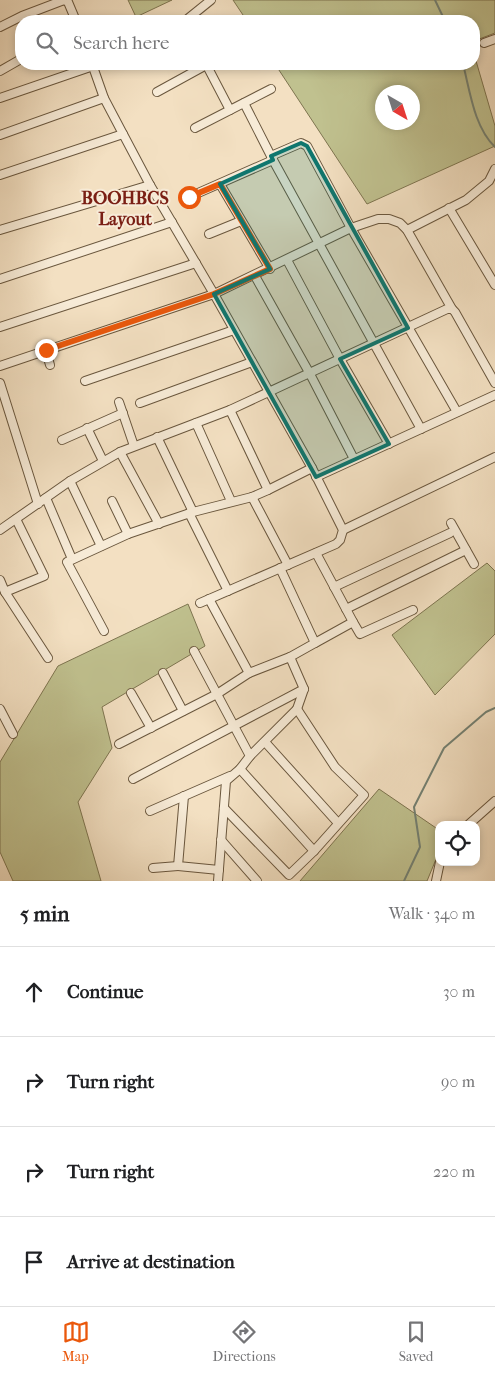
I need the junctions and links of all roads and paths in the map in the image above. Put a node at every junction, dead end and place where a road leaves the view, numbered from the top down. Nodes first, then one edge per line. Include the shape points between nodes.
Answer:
1 (64, 0) edge
2 (211, 0) edge
3 (25, 15) edge
4 (73, 15) edge
5 (192, 15) edge
6 (15, 20) edge
7 (0, 27) edge
8 (495, 39) edge
9 (484, 44) dead end
10 (15, 62) edge
11 (80, 70) edge
12 (96, 70) edge
13 (196, 70) edge
14 (210, 70) edge
15 (0, 71) edge
16 (271, 89) dead end
17 (157, 92) dead end
18 (0, 98) edge
19 (104, 98) junction
20 (244, 102) junction
21 (230, 110) junction
22 (195, 128) dead end
23 (123, 134) junction
24 (0, 135) edge
25 (272, 158) junction
26 (495, 169) edge
27 (0, 176) edge
28 (492, 183) edge
29 (220, 184) junction
30 (150, 185) junction
31 (189, 197) dead end
32 (449, 208) junction
33 (241, 221) junction
34 (172, 222) junction
35 (351, 228) junction
36 (0, 230) edge
37 (407, 230) junction
38 (209, 234) dead end
39 (320, 245) junction
40 (287, 260) junction
41 (196, 263) junction
42 (270, 269) junction
43 (255, 276) junction
44 (0, 279) edge
45 (495, 285) edge
46 (214, 294) junction
47 (452, 309) junction
48 (0, 327) edge
49 (408, 328) junction
50 (234, 330) junction
51 (374, 344) junction
52 (46, 350) junction
53 (340, 359) junction
54 (252, 362) junction
55 (0, 366) edge
56 (50, 366) dead end
57 (310, 374) junction
58 (85, 381) dead end
59 (0, 383) edge
60 (495, 383) edge
61 (270, 393) junction
62 (495, 395) edge
63 (119, 402) dead end
64 (140, 403) dead end
65 (230, 410) junction
66 (457, 412) junction
67 (122, 413) junction
68 (196, 423) junction
69 (87, 428) junction
70 (421, 429) junction
71 (157, 437) junction
72 (62, 440) dead end
73 (389, 444) junction
74 (134, 446) junction
75 (120, 452) junction
76 (495, 457) edge
77 (354, 459) junction
78 (103, 461) junction
79 (312, 468) junction
80 (316, 477) junction
81 (70, 481) junction
82 (268, 490) junction
83 (252, 497) junction
84 (46, 498) junction
85 (112, 500) dead end
86 (231, 501) junction
87 (38, 504) junction
88 (191, 513) junction
89 (16, 519) junction
90 (451, 523) dead end
91 (159, 524) junction
92 (0, 530) edge
93 (343, 530) junction
94 (450, 533) dead end
95 (128, 534) junction
96 (101, 546) junction
97 (466, 550) junction
98 (316, 553) junction
99 (72, 559) junction
100 (474, 564) dead end
101 (284, 566) junction
102 (0, 580) edge
103 (334, 588) junction
104 (228, 590) junction
105 (5, 592) junction
106 (209, 599) junction
107 (200, 603) dead end
108 (346, 609) junction
109 (413, 610) dead end
110 (353, 622) junction
111 (104, 631) dead end
112 (315, 643) junction
113 (194, 651) dead end
114 (290, 657) junction
115 (48, 658) dead end
116 (163, 673) dead end
117 (249, 673) junction
118 (304, 689) junction
119 (131, 693) dead end
120 (218, 694) junction
121 (0, 709) edge
122 (297, 709) junction
123 (183, 711) junction
124 (234, 726) junction
125 (151, 728) junction
126 (13, 734) dead end
127 (266, 742) junction
128 (119, 744) dead end
129 (250, 756) junction
130 (240, 769) junction
131 (232, 775) junction
132 (133, 779) dead end
133 (184, 796) junction
134 (495, 801) edge
135 (224, 808) junction
136 (150, 811) dead end
137 (472, 821) edge
138 (338, 823) junction
139 (221, 840) junction
140 (314, 851) junction
141 (178, 866) junction
142 (439, 866) edge
143 (153, 868) dead end
144 (219, 870) junction
145 (218, 881) edge
146 (257, 881) edge
147 (436, 881) edge

1 - 3 street
1 - 4 street
2 - 5 street
6 - 7 street
8 - 9 street
10 - 15 street
11 - 18 street
12 - 19 street
13 - 17 street
14 - 21 street
16 - 20 street
19 - 23 street
19 - 24 street
20 - 21 street
20 - 25 street
21 - 22 street
23 - 27 street
23 - 30 street
25 - 29 street
25 - 35 street via 301,143 307,146
25 - 39 street
26 - 28 street
28 - 32 street
29 - 31 street
29 - 33 street
30 - 34 street
30 - 36 street
32 - 37 street
32 - 45 street
33 - 38 street
33 - 42 street
34 - 41 street
34 - 44 street
35 - 37 street via 378,219 389,219
35 - 39 street
35 - 49 street
37 - 47 street
39 - 40 street
39 - 51 street
40 - 42 street
40 - 53 street
41 - 46 street
41 - 48 street
42 - 43 street
43 - 46 street
43 - 57 street
46 - 50 street
46 - 52 street
47 - 49 street
47 - 60 street
49 - 51 street
49 - 66 street
50 - 54 street
50 - 58 street
51 - 53 street
51 - 70 street
52 - 55 street
52 - 56 street
53 - 57 street
53 - 73 street
54 - 61 street
54 - 64 street
57 - 61 street
57 - 77 street
59 - 87 street
61 - 65 street
61 - 79 street
62 - 66 street
63 - 67 street
65 - 68 street
65 - 82 street
66 - 70 street
67 - 69 street
67 - 74 street
68 - 71 street
68 - 86 street
69 - 72 street
69 - 78 street
70 - 73 street
71 - 74 street
71 - 88 street
73 - 77 street
74 - 75 street
75 - 78 street
75 - 91 street
76 - 93 street
77 - 80 street
78 - 81 street
79 - 80 street
79 - 82 street
80 - 93 street
81 - 84 street
81 - 96 street
82 - 83 street
83 - 86 street
83 - 101 street
84 - 87 street
84 - 99 street
85 - 95 street
86 - 88 street
87 - 89 street
88 - 91 street
88 - 104 street
89 - 92 street
89 - 105 street via 44,576
90 - 97 street
91 - 95 street
93 - 98 street via 336,544
94 - 103 street
95 - 96 street
96 - 99 street
97 - 100 street
97 - 108 street
98 - 101 street
98 - 103 street
99 - 111 street via 67,562
101 - 104 street
101 - 112 street
102 - 105 street
103 - 108 street
104 - 106 street
105 - 115 street
106 - 107 street
106 - 117 street
108 - 110 street
109 - 110 street via 360,634
110 - 112 street
112 - 114 street
113 - 120 street
114 - 117 street
114 - 118 street
116 - 123 street
117 - 120 street
118 - 122 street
118 - 124 street
119 - 125 street
120 - 123 street
120 - 124 street
121 - 126 street
122 - 127 street
122 - 138 street via 335,767 364,795
123 - 125 street
124 - 129 street
124 - 132 street
125 - 128 street
127 - 129 street
127 - 138 street
129 - 130 street
130 - 131 street
130 - 140 street
131 - 133 street
131 - 135 street via 226,781
133 - 136 street
133 - 141 street
134 - 137 street
135 - 139 street
135 - 140 street via 289,875
138 - 140 street
139 - 144 street
139 - 146 street
141 - 143 street
141 - 144 street
142 - 147 street
144 - 145 street

